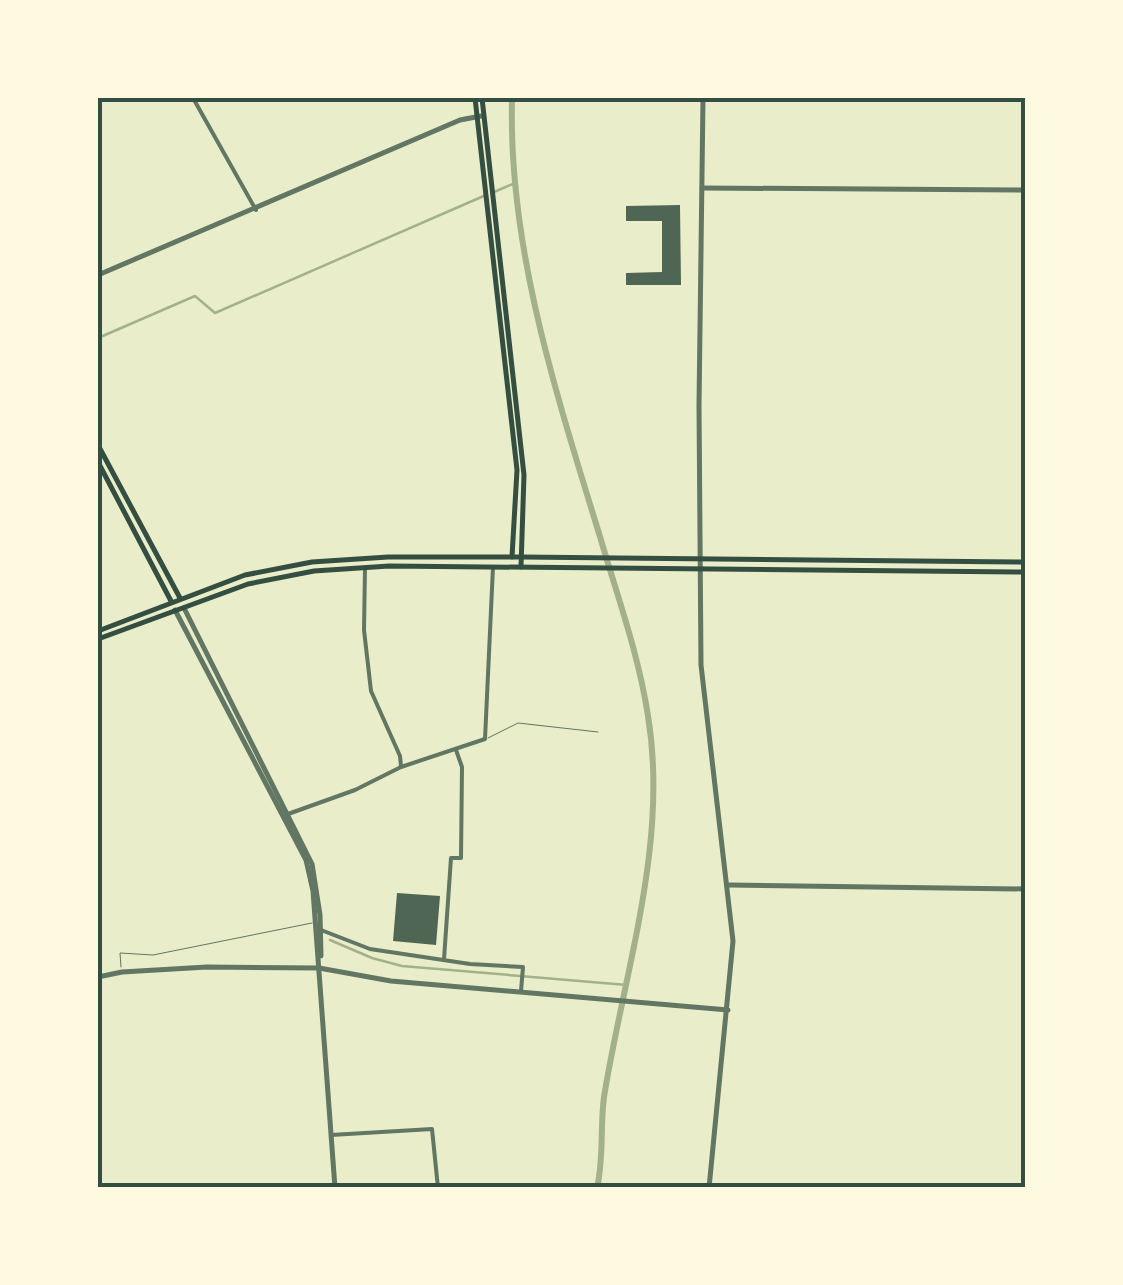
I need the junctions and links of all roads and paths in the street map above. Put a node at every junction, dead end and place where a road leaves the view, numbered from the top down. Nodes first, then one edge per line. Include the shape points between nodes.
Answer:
1 (193, 98) edge
2 (478, 98) edge
3 (703, 98) edge
4 (480, 116) junction
5 (702, 188) junction
6 (1026, 190) edge
7 (489, 200) junction
8 (256, 210) junction
9 (98, 275) edge
10 (98, 445) edge
11 (98, 462) edge
12 (512, 557) junction
13 (522, 557) junction
14 (700, 559) junction
15 (1026, 562) edge
16 (493, 567) junction
17 (522, 567) junction
18 (365, 568) junction
19 (512, 568) junction
20 (700, 569) junction
21 (1026, 572) edge
22 (171, 602) junction
23 (181, 602) junction
24 (174, 609) junction
25 (98, 631) edge
26 (98, 639) edge
27 (598, 732) dead end
28 (486, 739) junction
29 (456, 750) junction
30 (401, 768) junction
31 (288, 814) junction
32 (729, 885) junction
33 (1026, 888) edge
34 (315, 922) junction
35 (321, 930) junction
36 (444, 960) junction
37 (319, 968) junction
38 (122, 972) junction
39 (98, 977) edge
40 (521, 994) junction
41 (728, 1010) junction
42 (332, 1135) junction
43 (335, 1188) edge
44 (438, 1188) edge
45 (709, 1188) edge

1 - 8 street
2 - 4 main road
3 - 5 street
4 - 7 main road
4 - 8 street
5 - 6 street
5 - 14 street
7 - 12 main road via 517,470
7 - 13 main road via 524,474
8 - 9 street
10 - 23 main road
11 - 22 main road
12 - 13 main road
12 - 19 main road
12 - 23 main road via 312,562 245,575
13 - 14 main road
13 - 17 main road
14 - 15 main road
14 - 20 street
16 - 18 main road
16 - 19 main road
16 - 28 street
17 - 19 main road
17 - 20 main road
18 - 23 main road via 314,571
18 - 30 street via 368,675
20 - 21 main road
20 - 32 street via 705,715
22 - 23 main road
22 - 24 main road
22 - 25 main road
23 - 24 main road
23 - 31 street
24 - 26 main road
24 - 34 street via 306,860
27 - 28 lane via 518,724
28 - 29 street
29 - 30 street
29 - 36 street via 462,767 461,858 451,858
30 - 31 street
31 - 35 street via 312,864
32 - 33 street
32 - 41 street
34 - 37 street
34 - 38 lane via 154,955 120,954
35 - 36 street via 370,948
35 - 37 street
36 - 40 street via 523,968
37 - 38 street
37 - 40 street
37 - 42 street
38 - 39 street
40 - 41 street
41 - 45 street
42 - 43 street
42 - 44 street via 432,1129

